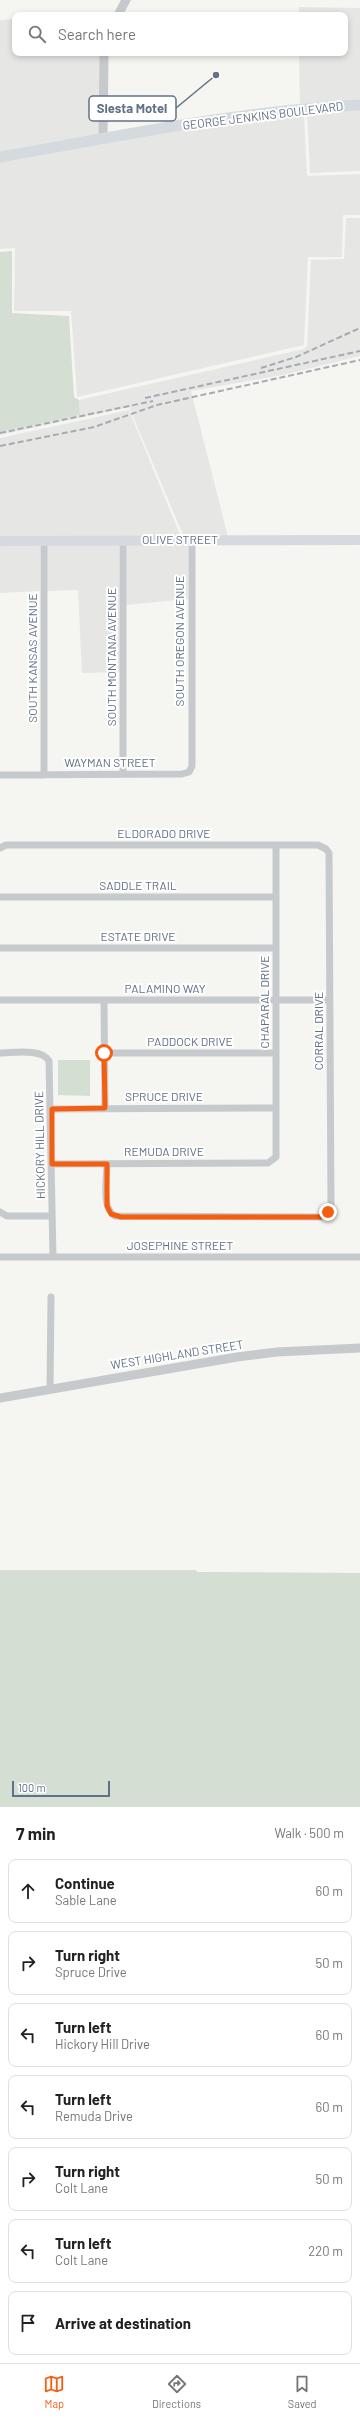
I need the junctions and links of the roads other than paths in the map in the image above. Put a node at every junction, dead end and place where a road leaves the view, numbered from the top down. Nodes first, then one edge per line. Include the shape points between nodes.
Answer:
1 (126, 0) edge
2 (120, 12) edge
3 (104, 56) edge
4 (360, 104) edge
5 (103, 139) junction
6 (0, 157) edge
7 (0, 540) edge
8 (123, 540) junction
9 (360, 540) edge
10 (44, 541) junction
11 (192, 541) junction
12 (192, 741) joint
13 (123, 774) junction
14 (0, 775) edge
15 (44, 775) junction
16 (276, 845) junction
17 (0, 848) edge
18 (326, 849) joint
19 (0, 897) edge
20 (276, 897) junction
21 (0, 948) edge
22 (276, 948) junction
23 (0, 1000) edge
24 (104, 1000) junction
25 (276, 1000) junction
26 (330, 1000) junction
27 (0, 1053) edge
28 (104, 1053) junction
29 (276, 1053) junction
30 (105, 1108) junction
31 (276, 1108) junction
32 (52, 1109) junction
33 (274, 1159) joint
34 (52, 1164) junction
35 (107, 1164) junction
36 (0, 1212) edge
37 (52, 1216) junction
38 (0, 1257) edge
39 (52, 1257) junction
40 (360, 1257) edge
41 (51, 1297) dead end
42 (360, 1348) edge
43 (50, 1390) junction
44 (0, 1398) edge

1 - 2 street
3 - 5 street
4 - 5 main road, GEORGE JENKINS BOULEVARD via 242,116
5 - 6 main road, GEORGE JENKINS BOULEVARD
7 - 10 main road, OLIVE STREET
8 - 10 main road, OLIVE STREET
8 - 11 main road, OLIVE STREET
8 - 13 street, SOUTH MONTANA AVENUE
9 - 11 main road, OLIVE STREET
10 - 15 street, SOUTH KANSAS AVENUE
11 - 12 street, SOUTH OREGON AVENUE
12 - 13 street, WAYMAN STREET via 192,766 186,774
13 - 15 street, WAYMAN STREET
14 - 15 street, WAYMAN STREET
16 - 17 street, ELDORADO DRIVE via 6,845
16 - 18 street, ELDORADO DRIVE via 318,845
16 - 20 street, CHAPARAL DRIVE
18 - 26 street, CORRAL DRIVE via 330,857
19 - 20 street, SADDLE TRAIL
20 - 22 street, CHAPARAL DRIVE
21 - 22 street, ESTATE DRIVE
22 - 25 street, CHAPARAL DRIVE
23 - 24 street, PALAMINO WAY
24 - 25 street, PALAMINO WAY
24 - 28 street
25 - 26 street, PALAMINO WAY
25 - 29 street, CHAPARAL DRIVE
26 - 35 street, CORRAL DRIVE via 331,1207 328,1212 321,1217 115,1216 107,1206
27 - 32 street, HICKORY HILL DRIVE via 40,1053 47,1057
28 - 29 street, PADDOCK DRIVE
28 - 30 street
29 - 31 street, CHAPARAL DRIVE
30 - 31 street, SPRUCE DRIVE
30 - 32 street, SPRUCE DRIVE
31 - 33 street, CHAPARAL DRIVE via 278,1151
32 - 34 street, HICKORY HILL DRIVE
33 - 35 street, REMUDA DRIVE via 268,1163
34 - 35 street, REMUDA DRIVE
34 - 37 street, HICKORY HILL DRIVE
36 - 37 street via 7,1216
37 - 39 street, HICKORY HILL DRIVE
38 - 39 street, JOSEPHINE STREET
39 - 40 street, JOSEPHINE STREET
41 - 43 street
42 - 43 street, WEST HIGHLAND STREET via 277,1352 237,1357
43 - 44 street, WEST HIGHLAND STREET

